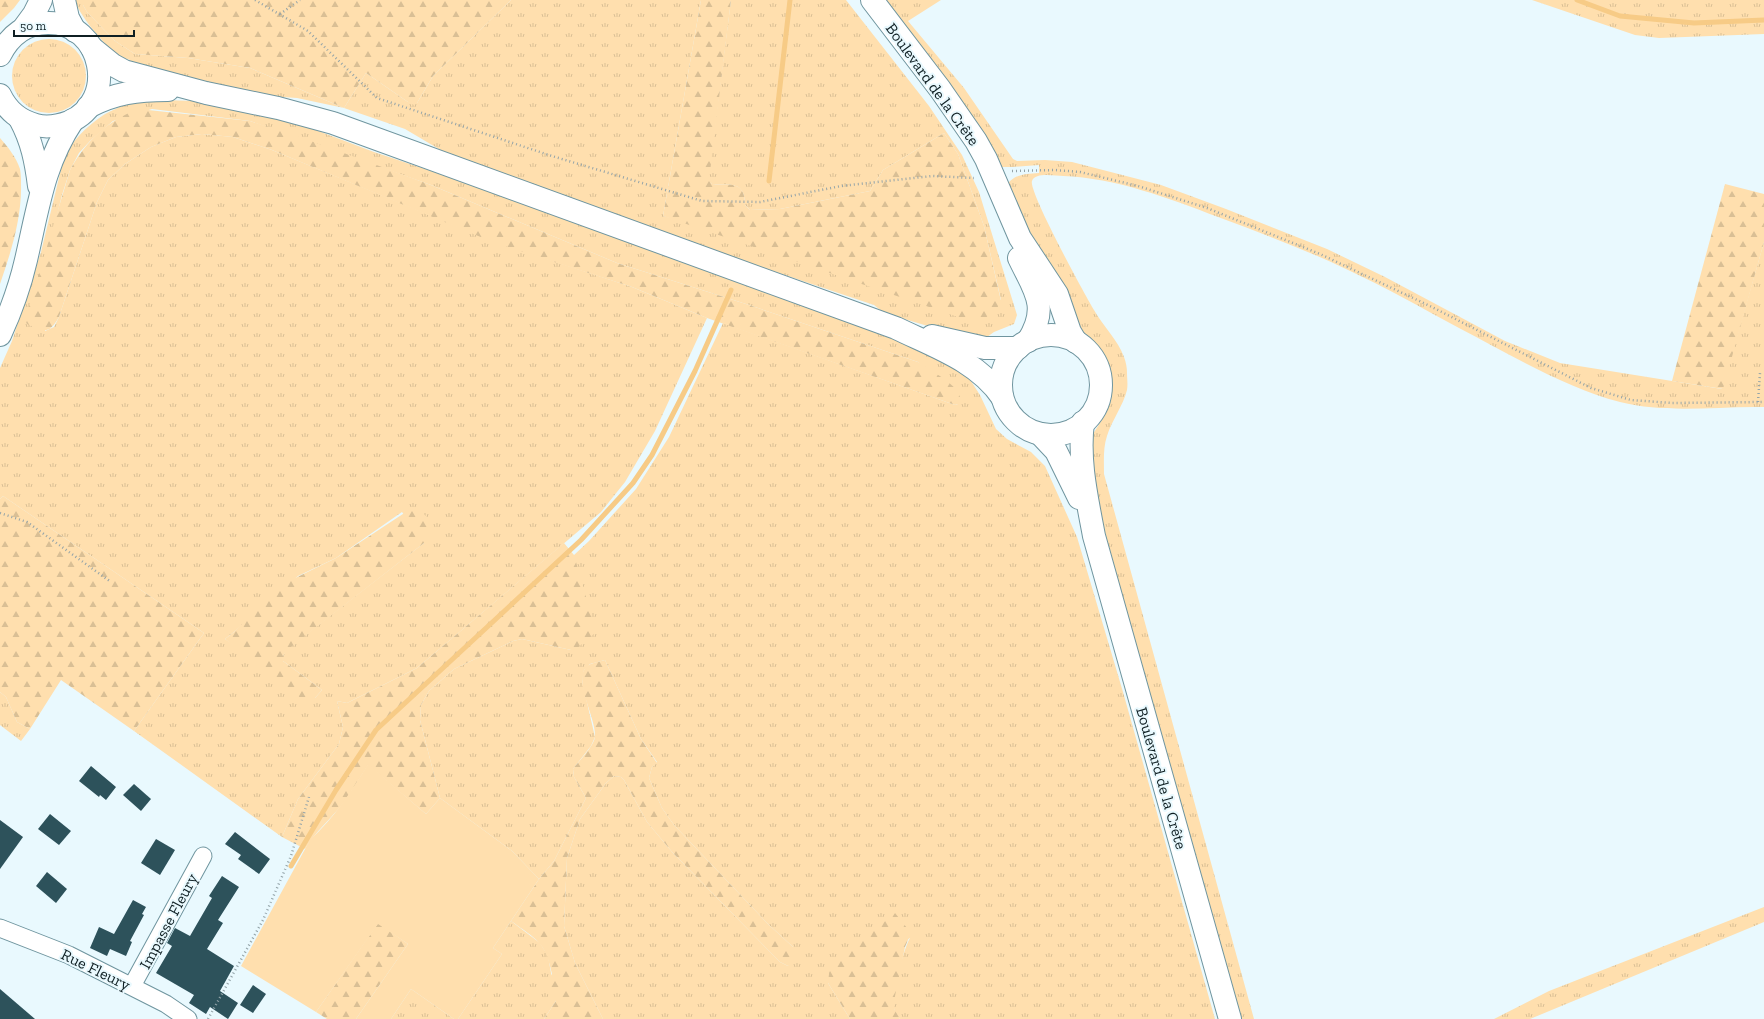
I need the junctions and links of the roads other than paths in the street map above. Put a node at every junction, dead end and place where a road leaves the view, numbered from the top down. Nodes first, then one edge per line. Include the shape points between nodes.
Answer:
1 (41, 0) edge
2 (64, 0) edge
3 (860, 0) edge
4 (872, 0) edge
5 (23, 29) junction
6 (75, 31) junction
7 (92, 48) junction
8 (0, 55) edge
9 (206, 93) junction
10 (0, 96) edge
11 (81, 113) junction
12 (20, 119) junction
13 (989, 176) junction
14 (40, 196) junction
15 (896, 328) junction
16 (0, 335) edge
17 (1076, 342) junction
18 (1023, 344) junction
19 (1002, 397) junction
20 (1084, 422) junction
21 (1040, 434) junction
22 (1094, 536) junction
23 (203, 856) dead end
24 (0, 928) edge
25 (132, 986) junction
26 (188, 1019) edge
27 (1230, 1019) edge

1 - 5 main road
2 - 6 main road via 68,18
3 - 13 main road, Boulevard de la Crête via 951,118
4 - 13 main road, Boulevard de la Crête via 976,141
5 - 6 main road via 40,23 50,23
5 - 8 main road via 9,40
6 - 7 main road
7 - 9 main road via 124,71
7 - 11 main road via 99,68 99,78 94,98
9 - 11 main road via 135,91 106,98
9 - 15 main road via 278,108 340,126
10 - 12 main road
11 - 12 main road via 57,125 41,126
11 - 14 main road via 54,152
12 - 14 main road via 29,135 36,159
13 - 17 main road, Boulevard de la Crête via 1020,238 1057,294
13 - 18 main road, Boulevard de la Crête via 1011,242 1038,295 1038,317 1033,333
14 - 16 main road via 21,278
15 - 18 main road via 985,348
15 - 19 main road via 975,369 991,382
17 - 18 main road via 1052,336 1037,337
17 - 20 main road via 1094,360 1100,380 1098,401
18 - 19 main road via 1011,356 1003,370
19 - 21 main road via 1012,417 1029,430
20 - 21 main road via 1067,432
20 - 22 main road, Boulevard de la Crête via 1082,467
21 - 22 main road, Boulevard de la Crête via 1056,450 1064,463
22 - 27 main road, Boulevard de la Crête
23 - 25 street, Impasse Fleury
24 - 25 street, Rue Fleury via 69,955
25 - 26 street, Rue Fleury

